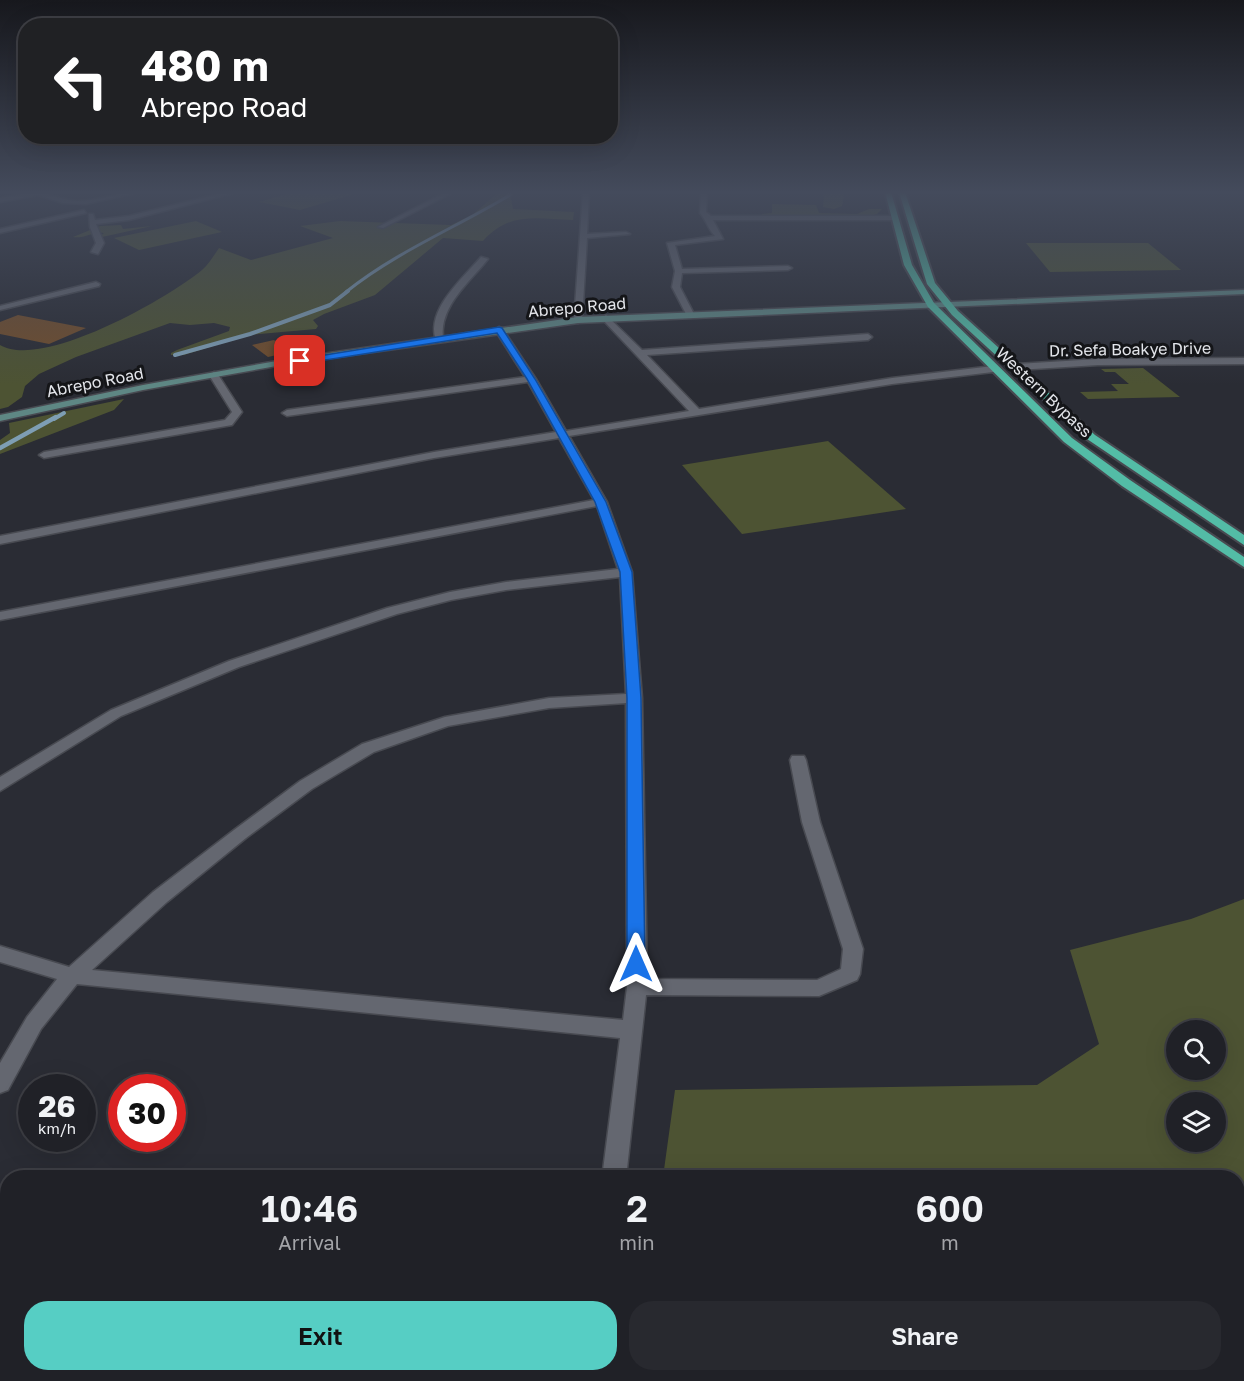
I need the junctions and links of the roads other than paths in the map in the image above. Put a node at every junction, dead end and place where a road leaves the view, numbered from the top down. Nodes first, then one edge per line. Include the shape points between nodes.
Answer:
1 (581, 256) edge
2 (675, 256) edge
3 (905, 256) edge
4 (922, 256) edge
5 (484, 259) dead end
6 (788, 268) dead end
7 (679, 271) junction
8 (96, 284) dead end
9 (1244, 292) edge
10 (931, 305) junction
11 (948, 305) junction
12 (0, 308) edge
13 (690, 314) junction
14 (606, 318) junction
15 (578, 320) junction
16 (499, 330) junction
17 (868, 337) dead end
18 (439, 338) junction
19 (639, 353) junction
20 (1244, 361) edge
21 (1017, 368) junction
22 (993, 369) junction
23 (214, 375) junction
24 (531, 379) junction
25 (696, 412) junction
26 (287, 413) dead end
27 (0, 418) edge
28 (562, 435) junction
29 (44, 455) dead end
30 (1130, 466) junction
31 (1110, 471) junction
32 (601, 502) junction
33 (0, 540) edge
34 (1244, 541) edge
35 (1244, 562) edge
36 (626, 572) junction
37 (0, 616) edge
38 (634, 698) junction
39 (798, 760) dead end
40 (0, 785) edge
41 (0, 954) edge
42 (72, 976) junction
43 (636, 987) junction
44 (632, 1030) junction
45 (0, 1083) edge
46 (615, 1170) edge

1 - 15 street
2 - 7 street
3 - 10 highway, Western Bypass via 919,291
4 - 11 highway, Western Bypass via 931,284
5 - 18 street via 443,309 438,321
6 - 7 street
7 - 13 street via 676,287
8 - 12 street
9 - 11 main road, Abrepo Road
10 - 11 main road, Abrepo Road
10 - 13 main road, Abrepo Road
10 - 22 highway, Western Bypass
11 - 21 highway, Western Bypass
13 - 14 main road, Abrepo Road
14 - 15 main road, Abrepo Road
14 - 19 street
15 - 16 main road, Abrepo Road
16 - 18 main road, Abrepo Road
16 - 24 street
17 - 19 street
18 - 23 main road, Abrepo Road
19 - 25 street
20 - 21 street, Dr. Sefa Boakye Drive via 1098,362
21 - 30 highway, Western Bypass via 1091,437
22 - 25 street
22 - 31 highway, Western Bypass via 1068,440
23 - 27 main road, Abrepo Road
23 - 29 street via 237,412 228,423
24 - 26 street
24 - 28 street
25 - 28 street
28 - 32 street
28 - 33 street
30 - 31 highway
30 - 34 highway, Western Bypass
31 - 35 highway, Western Bypass
32 - 36 street
32 - 37 street
36 - 38 street
36 - 40 street via 450,596 392,611 245,661 116,713
38 - 42 street via 549,703 445,722 368,748 306,785 240,834 160,897
38 - 43 street
39 - 43 street via 811,822 853,949 850,974 819,988
41 - 42 street
42 - 44 street
42 - 45 street via 34,1023
43 - 44 street
44 - 46 street

